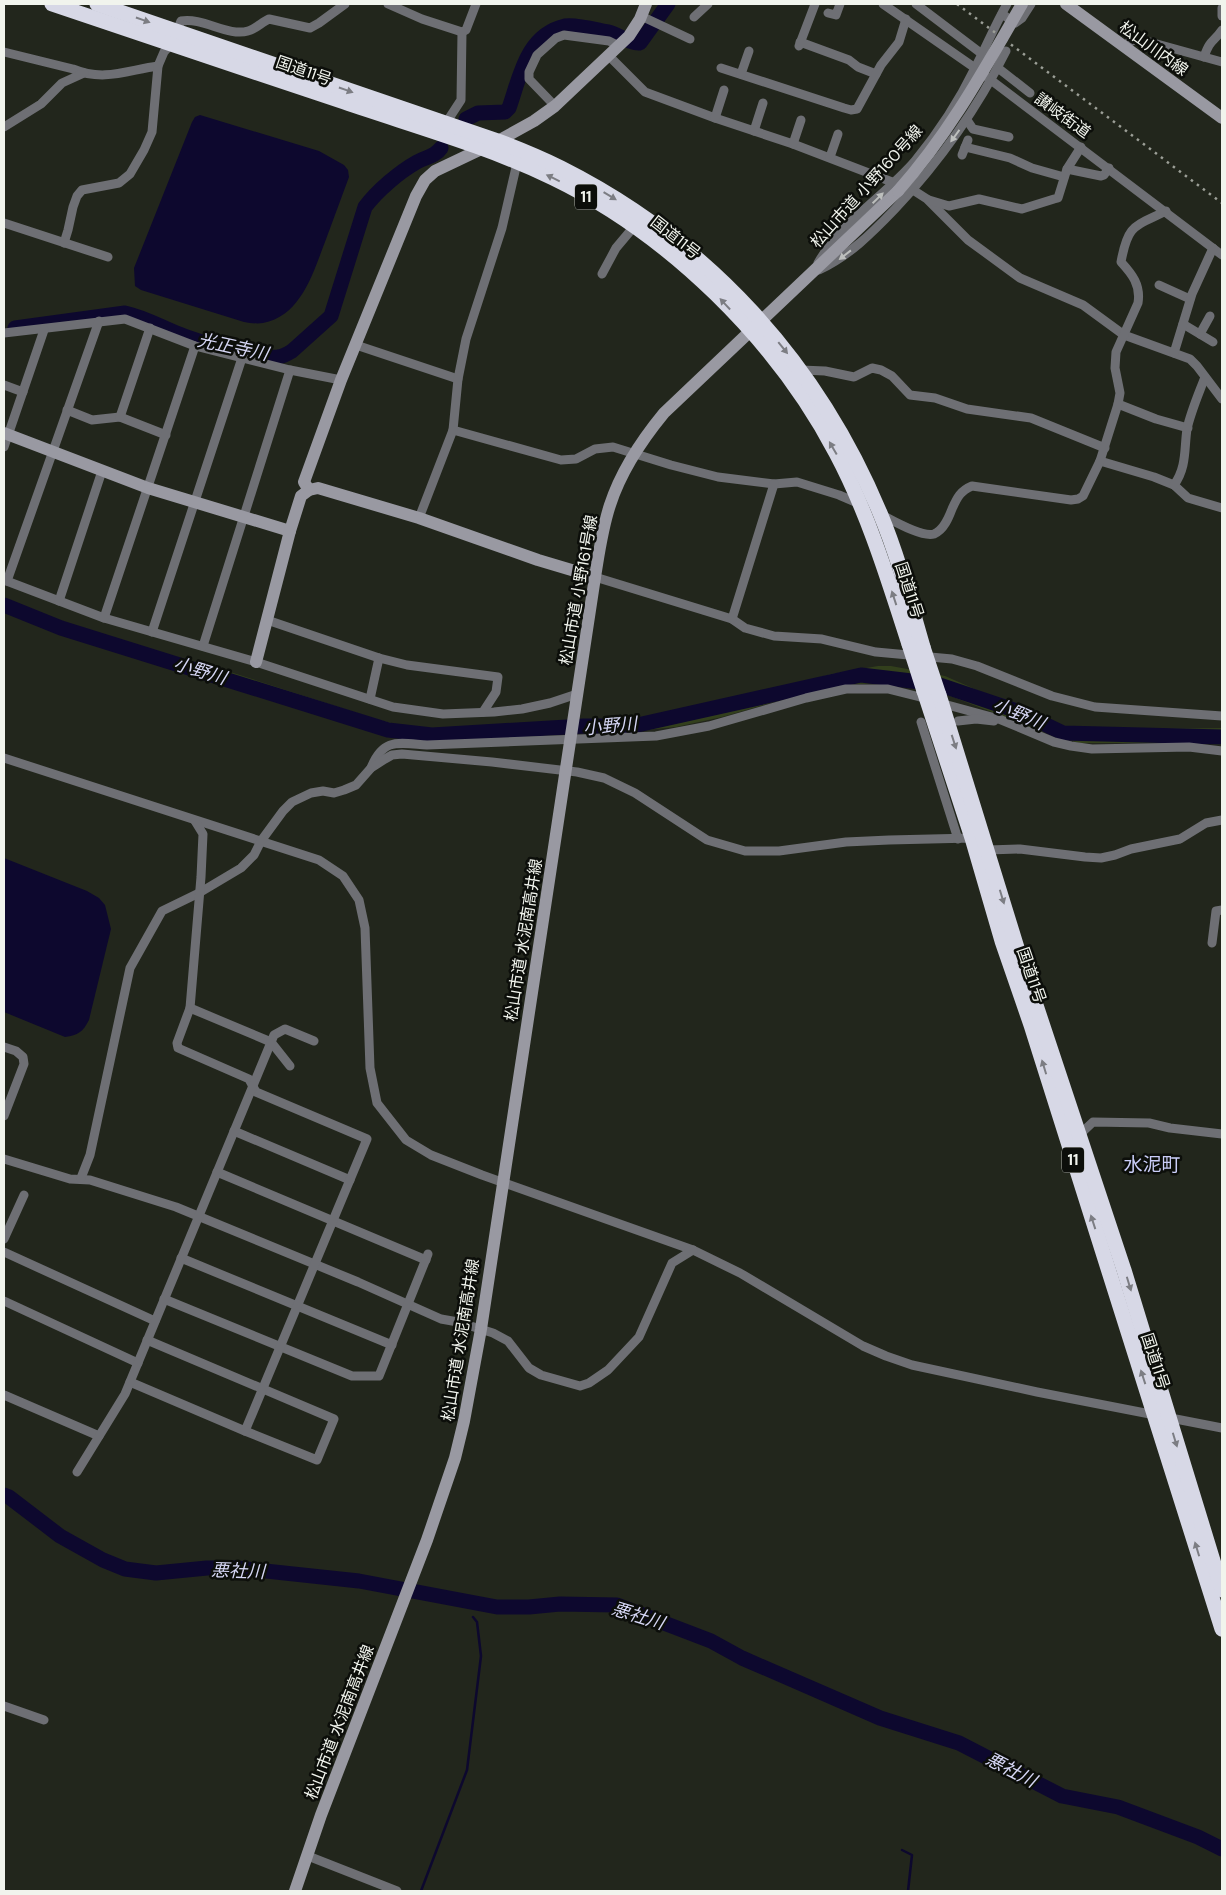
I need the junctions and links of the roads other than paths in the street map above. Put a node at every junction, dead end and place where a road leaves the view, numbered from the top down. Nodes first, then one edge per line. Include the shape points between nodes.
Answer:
1 (52, 4) edge
2 (96, 4) edge
3 (345, 4) edge
4 (388, 4) edge
5 (476, 4) edge
6 (646, 4) edge
7 (708, 4) edge
8 (815, 4) edge
9 (840, 4) edge
10 (883, 4) edge
11 (916, 4) edge
12 (1008, 4) edge
13 (1022, 4) edge
14 (1031, 4) edge
15 (1066, 4) edge
16 (1222, 8) edge
17 (828, 12) dead end
18 (1002, 14) junction
19 (1222, 16) edge
20 (694, 17) dead end
21 (906, 19) junction
22 (650, 20) junction
23 (1222, 30) edge
24 (462, 32) junction
25 (174, 38) junction
26 (690, 38) dead end
27 (624, 41) junction
28 (1125, 47) junction
29 (1006, 50) dead end
30 (749, 51) dead end
31 (4, 52) edge
32 (982, 54) junction
33 (609, 56) junction
34 (1204, 57) junction
35 (1222, 62) edge
36 (158, 66) junction
37 (722, 68) dead end
38 (975, 68) junction
39 (998, 68) junction
40 (84, 73) junction
41 (741, 74) junction
42 (876, 74) junction
43 (991, 81) junction
44 (724, 90) dead end
45 (1030, 93) dead end
46 (763, 103) dead end
47 (555, 106) junction
48 (715, 118) junction
49 (1222, 118) edge
50 (801, 120) dead end
51 (967, 120) junction
52 (446, 123) junction
53 (4, 127) edge
54 (754, 131) junction
55 (838, 134) dead end
56 (1009, 138) dead end
57 (498, 141) junction
58 (793, 144) junction
59 (965, 147) dead end
60 (1081, 147) junction
61 (480, 148) junction
62 (830, 158) junction
63 (517, 163) junction
64 (1109, 168) junction
65 (1065, 173) junction
66 (896, 187) junction
67 (913, 190) junction
68 (927, 199) junction
69 (1166, 211) junction
70 (638, 222) junction
71 (4, 223) edge
72 (64, 243) junction
73 (1213, 248) junction
74 (1222, 255) edge
75 (108, 257) dead end
76 (602, 274) dead end
77 (812, 274) junction
78 (1159, 285) dead end
79 (1190, 299) junction
80 (1210, 316) dead end
81 (99, 322) junction
82 (1182, 324) junction
83 (756, 326) junction
84 (150, 328) junction
85 (44, 330) junction
86 (4, 333) edge
87 (1200, 334) junction
88 (1124, 335) junction
89 (1212, 342) dead end
90 (356, 345) junction
91 (195, 346) junction
92 (1174, 353) junction
93 (242, 358) junction
94 (290, 370) junction
95 (795, 374) junction
96 (1205, 377) junction
97 (458, 379) junction
98 (341, 380) junction
99 (4, 385) edge
100 (23, 392) junction
101 (1222, 399) edge
102 (1118, 404) junction
103 (67, 410) junction
104 (120, 417) junction
105 (1188, 428) junction
106 (453, 430) junction
107 (166, 435) junction
108 (5, 438) edge
109 (1105, 448) junction
110 (52, 452) junction
111 (634, 453) junction
112 (1100, 461) junction
113 (102, 471) junction
114 (774, 484) junction
115 (1174, 485) junction
116 (148, 488) junction
117 (309, 490) junction
118 (195, 502) junction
119 (860, 504) junction
120 (1222, 508) edge
121 (881, 514) junction
122 (242, 516) junction
123 (419, 518) junction
124 (290, 531) junction
125 (595, 577) junction
126 (5, 581) edge
127 (59, 601) junction
128 (104, 618) junction
129 (732, 619) junction
130 (267, 620) junction
131 (152, 632) junction
132 (203, 646) junction
133 (916, 646) junction
134 (379, 658) junction
135 (256, 662) junction
136 (577, 694) junction
137 (933, 697) junction
138 (370, 699) junction
139 (483, 712) junction
140 (1222, 716) edge
141 (999, 719) junction
142 (958, 721) dead end
143 (921, 722) dead end
144 (570, 737) junction
145 (1222, 751) edge
146 (4, 758) edge
147 (371, 768) junction
148 (565, 770) junction
149 (1222, 820) edge
150 (195, 821) junction
151 (965, 839) junction
152 (261, 842) junction
153 (988, 850) junction
154 (199, 893) junction
155 (1222, 910) edge
156 (1212, 943) dead end
157 (190, 1008) junction
158 (314, 1041) dead end
159 (271, 1042) junction
160 (4, 1047) edge
161 (290, 1066) dead end
162 (253, 1086) junction
163 (4, 1116) edge
164 (234, 1131) junction
165 (1222, 1134) edge
166 (1074, 1141) junction
167 (4, 1159) edge
168 (217, 1172) junction
169 (81, 1178) junction
170 (350, 1180) junction
171 (502, 1182) junction
172 (24, 1195) dead end
173 (198, 1217) junction
174 (333, 1221) junction
175 (4, 1239) edge
176 (694, 1250) junction
177 (4, 1252) edge
178 (181, 1258) junction
179 (315, 1265) junction
180 (164, 1299) junction
181 (4, 1301) edge
182 (409, 1304) junction
183 (297, 1306) junction
184 (155, 1321) junction
185 (481, 1329) junction
186 (148, 1340) junction
187 (392, 1345) junction
188 (280, 1347) junction
189 (138, 1363) junction
190 (130, 1382) junction
191 (262, 1388) junction
192 (4, 1394) edge
193 (1162, 1415) junction
194 (1222, 1428) edge
195 (244, 1431) junction
196 (99, 1436) junction
197 (77, 1472) dead end
198 (1215, 1570) edge
199 (1222, 1590) edge
200 (1222, 1628) edge
201 (4, 1706) edge
202 (44, 1720) dead end
203 (308, 1856) junction
204 (295, 1891) edge
205 (397, 1891) edge

1 - 25 highway, 国道11号 / 11
2 -> 25 highway, 国道11号 / 11
3 - 25 street via 310,28 269,19 239,32 186,20 181,21
4 - 24 street
5 - 24 street via 466,30
6 - 22 street
7 - 20 street
8 - 42 street via 799,44 849,60
9 - 17 street via 836,15
10 - 21 street, 讃岐街道
11 - 32 street via 934,14
12 - 18 street, 松山市道 小野160号線
13 - 66 street, 松山市道 小野160号線, bridge via 961,110 915,173
14 - 18 street via 1015,23
15 - 28 street, 松山川内線
16 - 19 street
18 - 32 street, 松山市道 小野160号線
21 - 38 street, 讃岐街道
21 - 42 street via 899,42
22 - 26 street
22 - 27 street
23 - 34 street via 1212,39
24 - 52 street via 461,100
25 - 36 street
25 -> 52 highway, 国道11号 / 11
25 - 61 highway, 国道11号 / 11
27 - 33 street
27 - 47 street via 564,35 537,55 528,72 529,79
28 - 34 street via 1139,39
28 - 49 street, 松山川内線
29 - 39 street, 松山市道 小野160号線
30 - 41 street
31 - 40 street
32 - 38 street, 松山市道 小野160号線
33 - 47 street
33 - 48 street via 645,92
34 - 35 street
36 - 40 street via 122,74
36 - 72 street via 152,132 144,150 130,174 119,182 82,190 77,196
37 - 41 street
38 - 43 street, 讃岐街道
38 - 66 street, 松山市道 小野160号線 via 939,128
39 - 43 street, 松山市道 小野160号線
39 - 45 street
40 - 53 street via 62,83 41,104
41 - 42 street via 851,110 857,109 864,99
43 - 51 street, 松山市道 小野160号線
43 - 60 street, 讃岐街道
44 - 48 street
46 - 54 street
47 - 57 street via 534,122
48 - 54 street
50 - 58 street
51 - 56 street via 973,129
51 -> 67 street, 松山市道 小野160号線
52 - 57 highway, 国道11号 / 11
54 - 58 street
55 - 62 street
57 - 61 street
57 -> 70 highway, 国道11号 / 11 via 561,168 616,199
58 - 62 street
59 - 65 street via 1010,158 1032,168
60 - 64 street, 讃岐街道
60 - 65 street
61 - 63 highway, 国道11号 / 11
61 - 90 street via 435,171 425,180
62 - 66 street
70 -> 63 highway, 国道11号 / 11
63 - 97 street via 502,228 466,339
64 - 65 street via 1101,176
64 - 69 street, 讃岐街道
65 - 68 street via 1058,198 1029,208 979,199 949,206
66 - 67 street
66 - 77 street, 松山市道 小野160号線
67 - 68 street
67 -> 77 street, 松山市道 小野160号線 via 859,244 837,262
68 - 88 street via 968,240 1020,278 1083,305
69 - 73 street, 讃岐街道
69 - 88 street via 1132,228 1124,243 1121,262 1133,275 1140,294
70 - 76 street via 616,248
70 - 83 highway, 国道11号 / 11
71 - 72 street
72 - 75 street
73 - 74 street, 讃岐街道
73 - 79 street
77 - 83 street, 松山市道 小野160号線
78 - 79 street
79 - 82 street
80 - 87 street
81 - 84 street via 125,319
81 - 85 street
81 - 103 street
82 - 87 street
82 - 92 street
83 - 95 highway, 国道11号 / 11
83 - 111 street, 松山市道 小野161号線 via 664,413
84 - 91 street
84 - 104 street
85 - 86 street
85 - 100 street
87 - 89 street
88 - 92 street
88 - 102 street via 1115,359 1120,393
90 - 97 street
90 - 98 street
91 - 93 street
91 - 107 street
92 - 96 street via 1190,359
93 - 94 street
93 - 118 street
94 - 98 street
94 - 122 street
95 - 109 street via 825,371 854,377 872,368 881,370 892,376 910,395 935,398 967,409 1031,418
119 -> 95 highway, 国道11号 / 11
95 - 121 highway, 国道11号 / 11 via 848,444
96 - 101 street
96 - 105 street
97 - 106 street
98 - 117 street via 304,482
99 - 100 street
100 - 108 street
102 - 105 street
102 - 109 street
103 - 104 street via 92,420
103 - 110 street
104 - 107 street
105 - 115 street via 1184,464
106 - 111 street via 561,460 576,459 595,449 614,447
106 - 123 street
107 - 116 street
108 - 110 street
109 - 112 street
110 - 113 street
110 - 126 street
111 - 114 street via 718,477
111 - 125 street, 松山市道 小野161号線 via 610,505
112 - 115 street
112 - 121 street via 1083,496 1078,499 972,486 957,498 943,527 935,534 925,535
113 - 116 street
113 - 127 street
114 - 119 street via 797,482
114 - 129 street
115 - 120 street via 1188,498
116 - 118 street
116 - 128 street
117 - 123 street via 318,488
117 - 124 street via 301,496
118 - 122 street
118 - 131 street
119 - 121 street
133 -> 119 highway, 国道11号 / 11
121 - 133 highway, 国道11号 / 11
122 - 124 street
122 - 132 street
123 - 125 street
124 - 130 street
125 - 129 street
125 - 136 street, 松山市道 小野161号線
126 - 127 street
127 - 128 street
128 - 131 street
129 - 140 street via 744,628 774,636 822,639 876,652 952,660 985,669 1052,696 1095,707
130 - 134 street
130 - 135 street
131 - 132 street
132 - 135 street
133 - 137 highway, 国道11号 / 11, bridge
134 - 138 street
134 - 139 street via 498,677 496,692
135 - 138 street
136 - 139 street via 522,709
136 - 144 street, 松山市道 小野161号線
137 - 141 street
137 - 144 street via 888,689 846,689 709,726 656,736
137 - 151 highway, 国道11号 / 11
137 -> 153 highway, 国道11号 / 11
138 - 139 street via 393,707 443,714
141 - 142 street via 994,722
141 - 145 street via 1071,746 1092,749 1189,747
143 - 151 street
144 - 147 street via 390,744 374,760
144 - 148 street, 松山市道 小野161号線
146 - 150 street
147 - 148 street via 392,755 402,754
147 - 152 street via 356,784 344,790 311,793 292,802
148 - 151 street via 604,778 635,793 707,840 745,851 779,852 846,842
148 - 171 street, 松山市道 水泥南高井線
149 - 153 street via 1206,823 1180,839 1101,858 1020,849
150 - 152 street
150 - 154 street via 203,834
151 - 153 street
166 -> 151 highway, 国道11号 / 11
152 - 154 street via 241,868
152 - 171 street via 319,860 343,876 358,900 365,928 370,1068 376,1103 406,1140 431,1154
153 -> 166 highway, 国道11号 / 11
154 - 157 street
154 - 169 street via 162,911 130,968 90,1155
155 - 156 street via 1216,911
157 - 159 street
157 - 162 street via 178,1048 249,1079
158 - 159 street via 285,1029 274,1035
159 - 161 street
159 - 162 street
160 - 163 street via 23,1057 24,1064
162 - 164 street
162 - 170 street via 256,1092 367,1139
164 - 168 street
164 - 170 street
165 - 166 street via 1170,1128 1149,1122 1093,1122
166 - 193 highway, 国道11号 / 11 via 1124,1270
167 - 169 street via 70,1179
168 - 173 street
168 - 174 street
169 - 173 street via 176,1207
170 - 174 street
171 - 176 street
171 - 185 street, 松山市道 水泥南高井線
172 - 175 street
173 - 178 street
173 - 179 street
174 - 179 street
174 - 182 street via 427,1257
176 - 185 street via 672,1263 634,1344 608,1370 589,1383 580,1386 541,1375 529,1368 508,1341
176 - 193 street via 886,1356 912,1365 1037,1392
177 - 184 street
178 - 180 street
178 - 183 street
179 - 182 street
179 - 183 street
180 - 184 street
180 - 188 street
181 - 189 street
182 - 185 street via 441,1319
182 - 187 street
183 - 187 street
183 - 188 street
184 - 186 street
185 - 203 street, 松山市道 水泥南高井線 via 455,1458
186 - 189 street
186 - 191 street
187 - 188 street via 379,1376 352,1376
188 - 191 street
189 - 190 street
190 - 195 street
190 - 196 street
191 - 195 street
191 - 195 street via 334,1418 317,1460
192 - 196 street
193 - 194 street
193 - 198 highway, 国道11号 / 11
196 - 197 street
198 - 199 highway, 国道11号 / 11
198 - 200 highway, 国道11号 / 11
201 - 202 street
203 - 204 street, 松山市道 水泥南高井線
203 - 205 street

